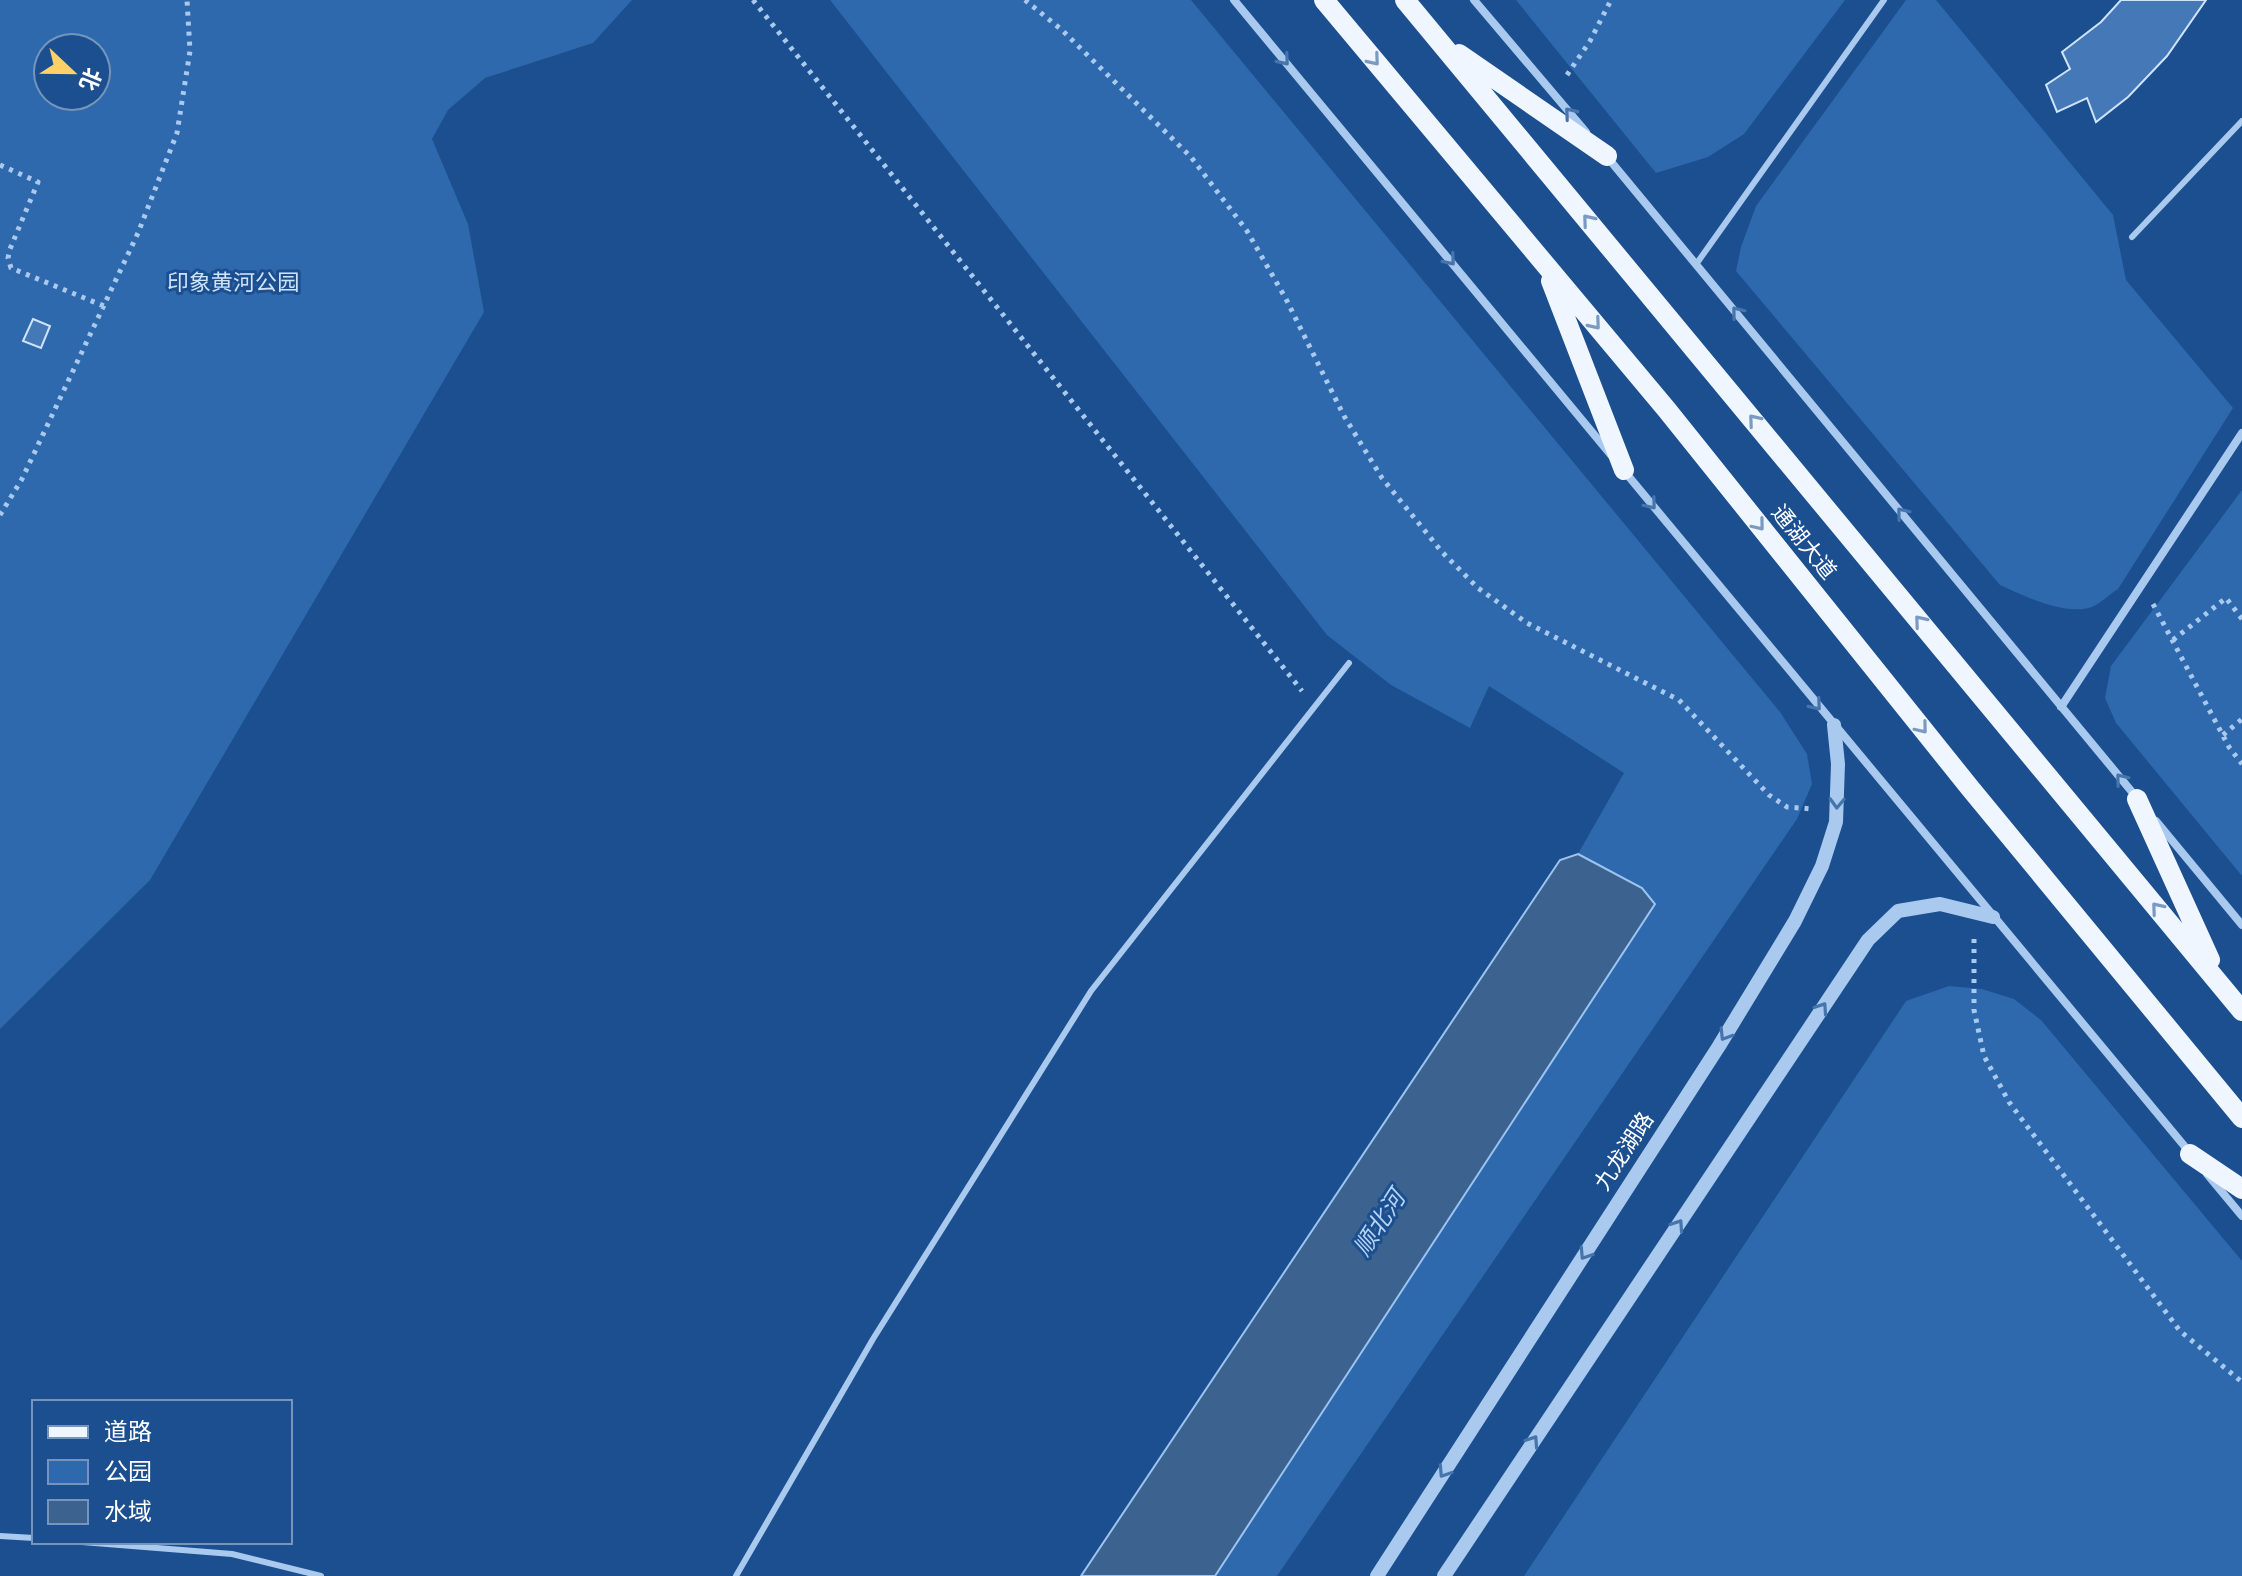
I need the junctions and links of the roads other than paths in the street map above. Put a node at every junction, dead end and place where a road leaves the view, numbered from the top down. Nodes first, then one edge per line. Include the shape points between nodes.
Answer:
1 (1234, 0) edge
2 (1324, 0) edge
3 (1405, 0) edge
4 (1474, 0) edge
5 (1884, 0) edge
6 (1439, 40) junction
7 (2242, 121) edge
8 (1607, 156) junction
9 (2132, 237) dead end
10 (1544, 263) junction
11 (1697, 263) junction
12 (2242, 433) edge
13 (1624, 470) junction
14 (1349, 663) dead end
15 (2061, 707) junction
16 (1834, 725) junction
17 (2137, 799) junction
18 (1993, 917) junction
19 (2242, 925) edge
20 (2221, 986) junction
21 (2242, 1011) edge
22 (2242, 1118) edge
23 (2190, 1154) junction
24 (2242, 1189) edge
25 (2242, 1216) edge
26 (0, 1536) edge
27 (32, 1538) edge
28 (107, 1544) edge
29 (321, 1576) edge
30 (736, 1576) edge
31 (1377, 1576) edge
32 (1444, 1576) edge

1 -> 13 street
2 -> 10 main road, 通湖大道
3 - 6 main road, 通湖大道
8 -> 4 street
5 - 11 lane
6 - 8 main road
20 -> 6 main road, 通湖大道
7 - 9 lane
8 - 11 street
10 - 13 main road
10 -> 22 main road, 通湖大道
15 -> 11 street
12 - 15 street
13 -> 16 street
14 - 30 lane via 1091,991 873,1339
17 -> 15 street
16 - 18 street
16 -> 31 street, 九龙湖路 via 1836,822 1795,921
17 - 19 street
17 - 20 main road
18 - 23 street
32 -> 18 street via 1868,940 1898,911 1940,904
20 - 21 main road, 通湖大道
23 - 24 main road
23 - 25 street
26 - 27 lane
28 - 29 lane via 232,1554

